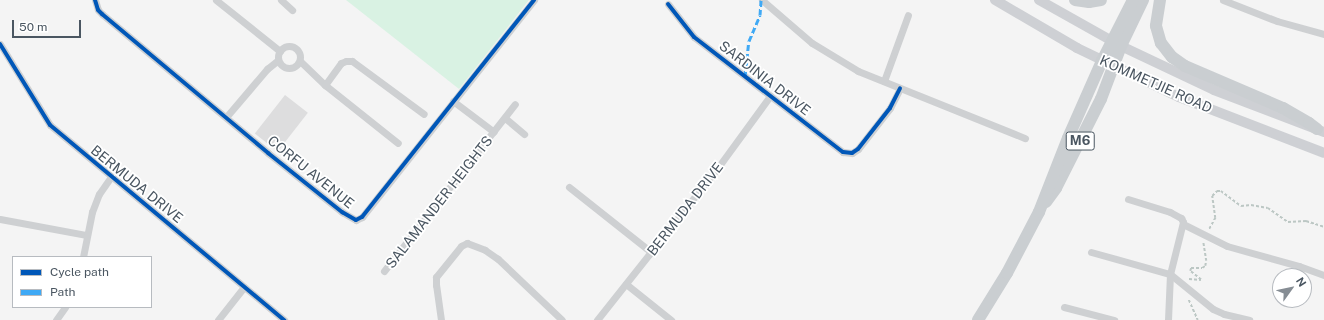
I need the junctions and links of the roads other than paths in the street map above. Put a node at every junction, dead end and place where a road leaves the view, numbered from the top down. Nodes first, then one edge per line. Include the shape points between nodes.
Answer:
1 (95, 0) edge
2 (216, 0) edge
3 (281, 0) edge
4 (534, 0) edge
5 (762, 0) edge
6 (995, 0) edge
7 (1039, 0) edge
8 (1076, 0) edge
9 (1101, 0) edge
10 (1133, 0) edge
11 (1143, 0) edge
12 (1160, 0) edge
13 (1222, 0) edge
14 (668, 4) dead end
15 (292, 10) dead end
16 (908, 15) dead end
17 (1324, 34) edge
18 (1117, 43) junction
19 (0, 44) edge
20 (280, 51) junction
21 (278, 60) junction
22 (300, 61) junction
23 (1107, 63) junction
24 (884, 82) junction
25 (325, 85) junction
26 (900, 88) junction
27 (770, 96) junction
28 (453, 101) junction
29 (515, 104) dead end
30 (424, 114) dead end
31 (227, 116) junction
32 (505, 118) junction
33 (1320, 130) edge
34 (494, 132) junction
35 (524, 134) dead end
36 (1025, 138) dead end
37 (398, 143) dead end
38 (1324, 153) edge
39 (111, 177) junction
40 (569, 188) dead end
41 (1128, 199) dead end
42 (0, 219) edge
43 (1183, 224) junction
44 (86, 235) junction
45 (650, 252) junction
46 (1091, 252) dead end
47 (83, 256) edge
48 (384, 271) dead end
49 (1170, 274) junction
50 (1324, 275) edge
51 (626, 284) junction
52 (244, 287) junction
53 (1064, 307) dead end
54 (63, 308) edge
55 (984, 308) junction
56 (56, 320) edge
57 (218, 320) edge
58 (284, 320) edge
59 (441, 320) edge
60 (562, 320) edge
61 (597, 320) edge
62 (671, 320) edge
63 (972, 320) edge
64 (978, 320) edge
65 (1114, 320) edge
66 (1168, 320) edge
67 (1249, 320) edge

1 - 31 street, CORFU AVENUE via 102,14
2 - 20 street
3 - 15 street
4 - 28 street, CORFU AVENUE
5 - 24 street via 812,43 858,71
6 - 23 main road, KOMMETJIE ROAD
7 - 18 main road, KOMMETJIE ROAD
8 - 9 main road
10 - 18 main road, M6
11 - 18 main road, M6
12 - 33 main road via 1156,26 1161,43 1172,57 1185,66 1283,108
13 - 17 street via 1277,21
14 - 27 street, SARDINIA DRIVE via 694,37
16 - 24 street
18 - 23 main road, M6
18 - 33 main road, KOMMETJIE ROAD via 1214,90
19 - 39 street, BERMUDA DRIVE via 47,122
20 - 21 street
20 - 22 street via 287,46 296,48
21 - 22 street via 288,69
21 - 31 street via 267,68
22 - 25 street
23 - 38 main road, KOMMETJIE ROAD via 1179,97
23 - 55 main road, M6 via 1101,99 1056,188 1038,212 1007,273
24 - 26 street
25 - 30 street via 341,63 352,61
25 - 37 street
26 - 27 street, SARDINIA DRIVE via 890,108 858,149 852,153 838,150
26 - 36 street
27 - 45 street, BERMUDA DRIVE via 719,166
28 - 31 street, CORFU AVENUE via 362,217 356,220 342,212
28 - 34 street, SALAMANDER HEIGHTS
29 - 32 street, SALAMANDER HEIGHTS
32 - 34 street, SALAMANDER HEIGHTS
32 - 35 street
34 - 48 street, SALAMANDER HEIGHTS
39 - 44 street via 99,194
39 - 52 street, BERMUDA DRIVE
40 - 45 street
41 - 43 street via 1170,212 1181,218
42 - 44 street
43 - 49 street
43 - 50 street via 1227,246
44 - 47 street
45 - 51 street, BERMUDA DRIVE
46 - 49 street
49 - 66 street
49 - 67 street via 1212,309
51 - 61 street, BERMUDA DRIVE
51 - 62 street
52 - 57 street
52 - 58 street, BERMUDA DRIVE
53 - 65 street
54 - 56 street
55 - 63 main road, M6
55 - 64 main road, M6
59 - 60 street via 436,277 461,246 467,243 485,250 498,259

